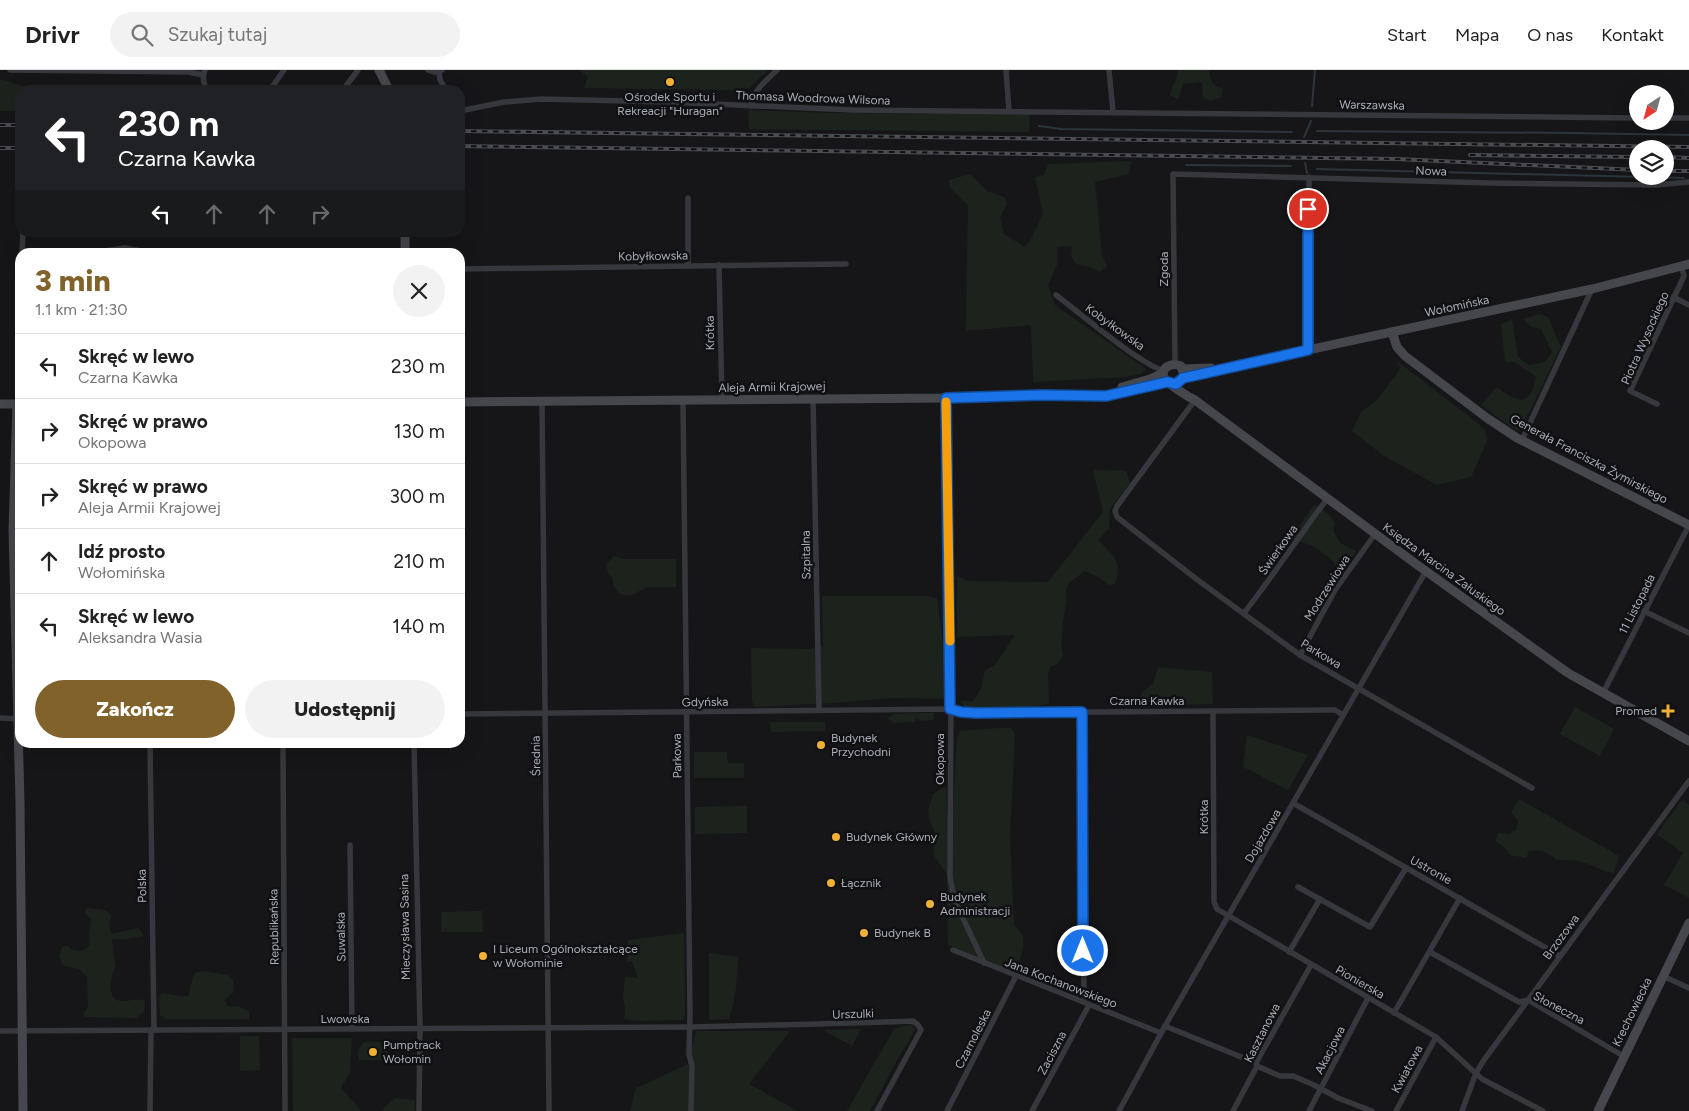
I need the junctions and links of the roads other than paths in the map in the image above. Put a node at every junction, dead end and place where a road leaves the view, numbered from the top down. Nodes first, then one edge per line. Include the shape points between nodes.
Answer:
1 (10, 70) edge
2 (92, 70) edge
3 (284, 70) edge
4 (358, 70) edge
5 (379, 70) edge
6 (428, 70) edge
7 (777, 70) edge
8 (1006, 70) edge
9 (1108, 70) edge
10 (440, 71) edge
11 (204, 72) edge
12 (205, 85) edge
13 (274, 85) edge
14 (347, 85) edge
15 (386, 85) edge
16 (443, 85) edge
17 (751, 106) junction
18 (465, 110) edge
19 (1009, 111) junction
20 (1106, 112) joint
21 (1113, 112) junction
22 (1629, 118) edge
23 (1674, 118) edge
24 (1689, 118) edge
25 (1173, 174) joint
26 (1309, 177) junction
27 (1689, 182) edge
28 (688, 198) dead end
29 (846, 264) dead end
30 (719, 265) junction
31 (1685, 265) edge
32 (688, 266) junction
33 (465, 269) edge
34 (1592, 290) junction
35 (1056, 294) dead end
36 (1674, 297) junction
37 (1689, 305) edge
38 (1392, 332) junction
39 (1308, 350) junction
40 (1174, 375) junction
41 (813, 398) junction
42 (946, 398) junction
43 (682, 400) junction
44 (722, 400) junction
45 (1195, 400) junction
46 (465, 402) edge
47 (542, 402) junction
48 (0, 404) edge
49 (15, 404) edge
50 (1657, 404) dead end
51 (1522, 440) junction
52 (15, 488) edge
53 (1327, 498) junction
54 (1689, 525) edge
55 (1376, 534) junction
56 (1426, 571) junction
57 (15, 593) edge
58 (1644, 611) junction
59 (1244, 613) junction
60 (1689, 633) edge
61 (1300, 654) junction
62 (1359, 688) junction
63 (1603, 693) junction
64 (950, 709) junction
65 (819, 710) junction
66 (1213, 711) junction
67 (686, 712) junction
68 (1082, 712) junction
69 (546, 713) junction
70 (465, 714) edge
71 (1343, 715) junction
72 (0, 718) edge
73 (15, 718) edge
74 (1689, 741) edge
75 (19, 748) edge
76 (150, 748) edge
77 (282, 748) edge
78 (414, 748) edge
79 (1689, 781) edge
80 (1532, 788) dead end
81 (1293, 803) junction
82 (350, 845) dead end
83 (1406, 868) junction
84 (1298, 887) dead end
85 (1460, 898) junction
86 (1320, 899) junction
87 (1228, 916) junction
88 (1689, 923) edge
89 (953, 950) dead end
90 (1290, 952) junction
91 (1430, 952) junction
92 (1560, 956) junction
93 (984, 963) junction
94 (1311, 964) junction
95 (1016, 976) junction
96 (1664, 976) junction
97 (1689, 988) edge
98 (1368, 998) junction
99 (1528, 1000) junction
100 (1086, 1004) junction
101 (1394, 1013) junction
102 (1165, 1026) junction
103 (690, 1027) junction
104 (420, 1028) junction
105 (549, 1028) junction
106 (285, 1029) junction
107 (352, 1029) junction
108 (22, 1030) junction
109 (152, 1030) junction
110 (0, 1031) edge
111 (1161, 1033) junction
112 (1436, 1037) junction
113 (1624, 1057) junction
114 (1256, 1065) junction
115 (1476, 1073) junction
116 (1321, 1089) junction
117 (23, 1111) edge
118 (150, 1111) edge
119 (285, 1111) edge
120 (420, 1111) edge
121 (549, 1111) edge
122 (691, 1111) edge
123 (876, 1111) edge
124 (947, 1111) edge
125 (1032, 1111) edge
126 (1119, 1111) edge
127 (1233, 1111) edge
128 (1309, 1111) edge
129 (1372, 1111) edge
130 (1396, 1111) edge
131 (1462, 1111) edge
132 (1543, 1111) edge
133 (1598, 1111) edge

1 - 2 street
2 - 11 street
3 - 13 street
4 - 14 street
5 - 15 street
6 - 10 street
7 - 17 street via 757,89
8 - 19 street
9 - 21 street
10 - 16 street
11 - 12 street
17 - 18 street, Thomasa Woodrowa Wilsona via 541,99
17 - 19 street, Thomasa Woodrowa Wilsona
19 - 20 street, Thomasa Woodrowa Wilsona
20 - 21 street, Warszawska
21 - 22 street, Warszawska
23 - 24 street
25 - 26 street, Nowa
25 - 40 street, Zgoda
26 - 27 street, Nowa via 1490,183
26 - 39 street
28 - 32 street
29 - 30 street, Kobyłkowska
30 - 32 street, Kobyłkowska
30 - 44 street, Krótka
31 - 34 street, Wołomińska
31 - 36 street, Piotra Wysockiego via 1684,276
32 - 33 street, Kobyłkowska
34 - 38 street, Wołomińska
34 - 51 street
35 - 40 street, Kobyłkowska via 1155,368
36 - 37 street
36 - 50 street, Piotra Wysockiego via 1630,392
38 - 39 street, Wołomińska
38 - 51 street, Generała Franciszka Żymirskiego via 1397,347 1405,356 1487,418
39 - 40 street, Wołomińska
40 - 42 street, Aleja Armii Krajowej via 1106,396
40 - 45 street, Księdza Marcina Załuskiego
41 - 42 street, Aleja Armii Krajowej
41 - 44 street, Aleja Armii Krajowej
41 - 65 street, Szpitalna
42 - 64 street, Okopowa
43 - 44 street, Aleja Armii Krajowej
43 - 47 street, Aleja Armii Krajowej
43 - 67 street, Parkowa
45 - 53 street, Księdza Marcina Załuskiego
45 - 59 street, Parkowa via 1117,506 1116,514 1194,578
46 - 47 street, Aleja Armii Krajowej
47 - 69 street, Średnia
48 - 49 street
51 - 54 street, Generała Franciszka Żymirskiego
52 - 57 street
53 - 55 street, Księdza Marcina Załuskiego
53 - 59 street, Świerkowa
54 - 58 street, 11 Listopada
55 - 56 street, Księdza Marcina Załuskiego
55 - 61 street, Modrzewiowa via 1335,590
56 - 62 street, Dojazdowa
56 - 63 street, Księdza Marcina Załuskiego via 1568,673
58 - 60 street
58 - 63 street, 11 Listopada
59 - 61 street, Parkowa
61 - 62 street, Parkowa
62 - 71 street, Dojazdowa
62 - 80 street, Parkowa
63 - 74 street, Księdza Marcina Załuskiego
64 - 65 street, Gdyńska
64 - 68 street, Czarna Kawka via 976,713
64 - 93 street, Okopowa via 950,884 956,905
65 - 67 street, Gdyńska
66 - 68 street, Czarna Kawka
66 - 71 street, Czarna Kawka via 1335,710
66 - 87 street, Krótka via 1214,902 1217,909
67 - 69 street, Gdyńska
67 - 103 street, Parkowa
68 - 100 street, Zaciszna
69 - 70 street, Gdyńska
69 - 105 street, Średnia
71 - 81 street, Dojazdowa
72 - 73 street
75 - 108 street
76 - 109 street, Polska
77 - 106 street, Republikańska
78 - 104 street, Mieczysława Sasina
79 - 92 street, Brzozowa
81 - 83 street, Ustronie
81 - 87 street, Dojazdowa
82 - 107 street, Suwalska
83 - 85 street, Ustronie
83 - 86 street via 1370,927
84 - 86 street
85 - 91 street
85 - 92 street, Ustronie
86 - 90 street
87 - 90 street, Pionierska
87 - 102 street, Dojazdowa
88 - 96 street, Krechowiecka
89 - 93 street, Jana Kochanowskiego
90 - 94 street, Pionierska
91 - 99 street, Słoneczna via 1519,1002
91 - 101 street
92 - 99 street, Brzozowa
93 - 95 street, Jana Kochanowskiego
94 - 98 street, Pionierska
94 - 114 street, Kasztanowa
95 - 100 street, Jana Kochanowskiego
95 - 124 street, Czarnoleska
96 - 97 street
96 - 113 street, Krechowiecka
98 - 101 street, Pionierska
98 - 116 street, Akacjowa
99 - 113 street, Słoneczna
99 - 115 street, Brzozowa
100 - 111 street, Jana Kochanowskiego
100 - 125 street, Zaciszna
101 - 112 street, Pionierska
102 - 111 street, Dojazdowa
102 - 114 street
103 - 105 street, Lwowska
103 - 122 street, Parkowa
103 - 123 street, Urszulki via 913,1021 920,1030
104 - 105 street, Lwowska
104 - 107 street, Lwowska
104 - 120 street, Mieczysława Sasina
105 - 121 street, Średnia
106 - 107 street, Lwowska
106 - 109 street, Lwowska
106 - 119 street, Republikańska
108 - 109 street, Lwowska
108 - 110 street, Lwowska
108 - 117 street
109 - 118 street, Polska
111 - 126 street, Dojazdowa
112 - 115 street, Pionierska
112 - 130 street, Kwiatowa
113 - 133 street, Krechowiecka
114 - 116 street
114 - 127 street, Kasztanowa
115 - 131 street, Brzozowa
115 - 132 street, Pionierska via 1492,1085
116 - 128 street, Akacjowa
116 - 129 street

